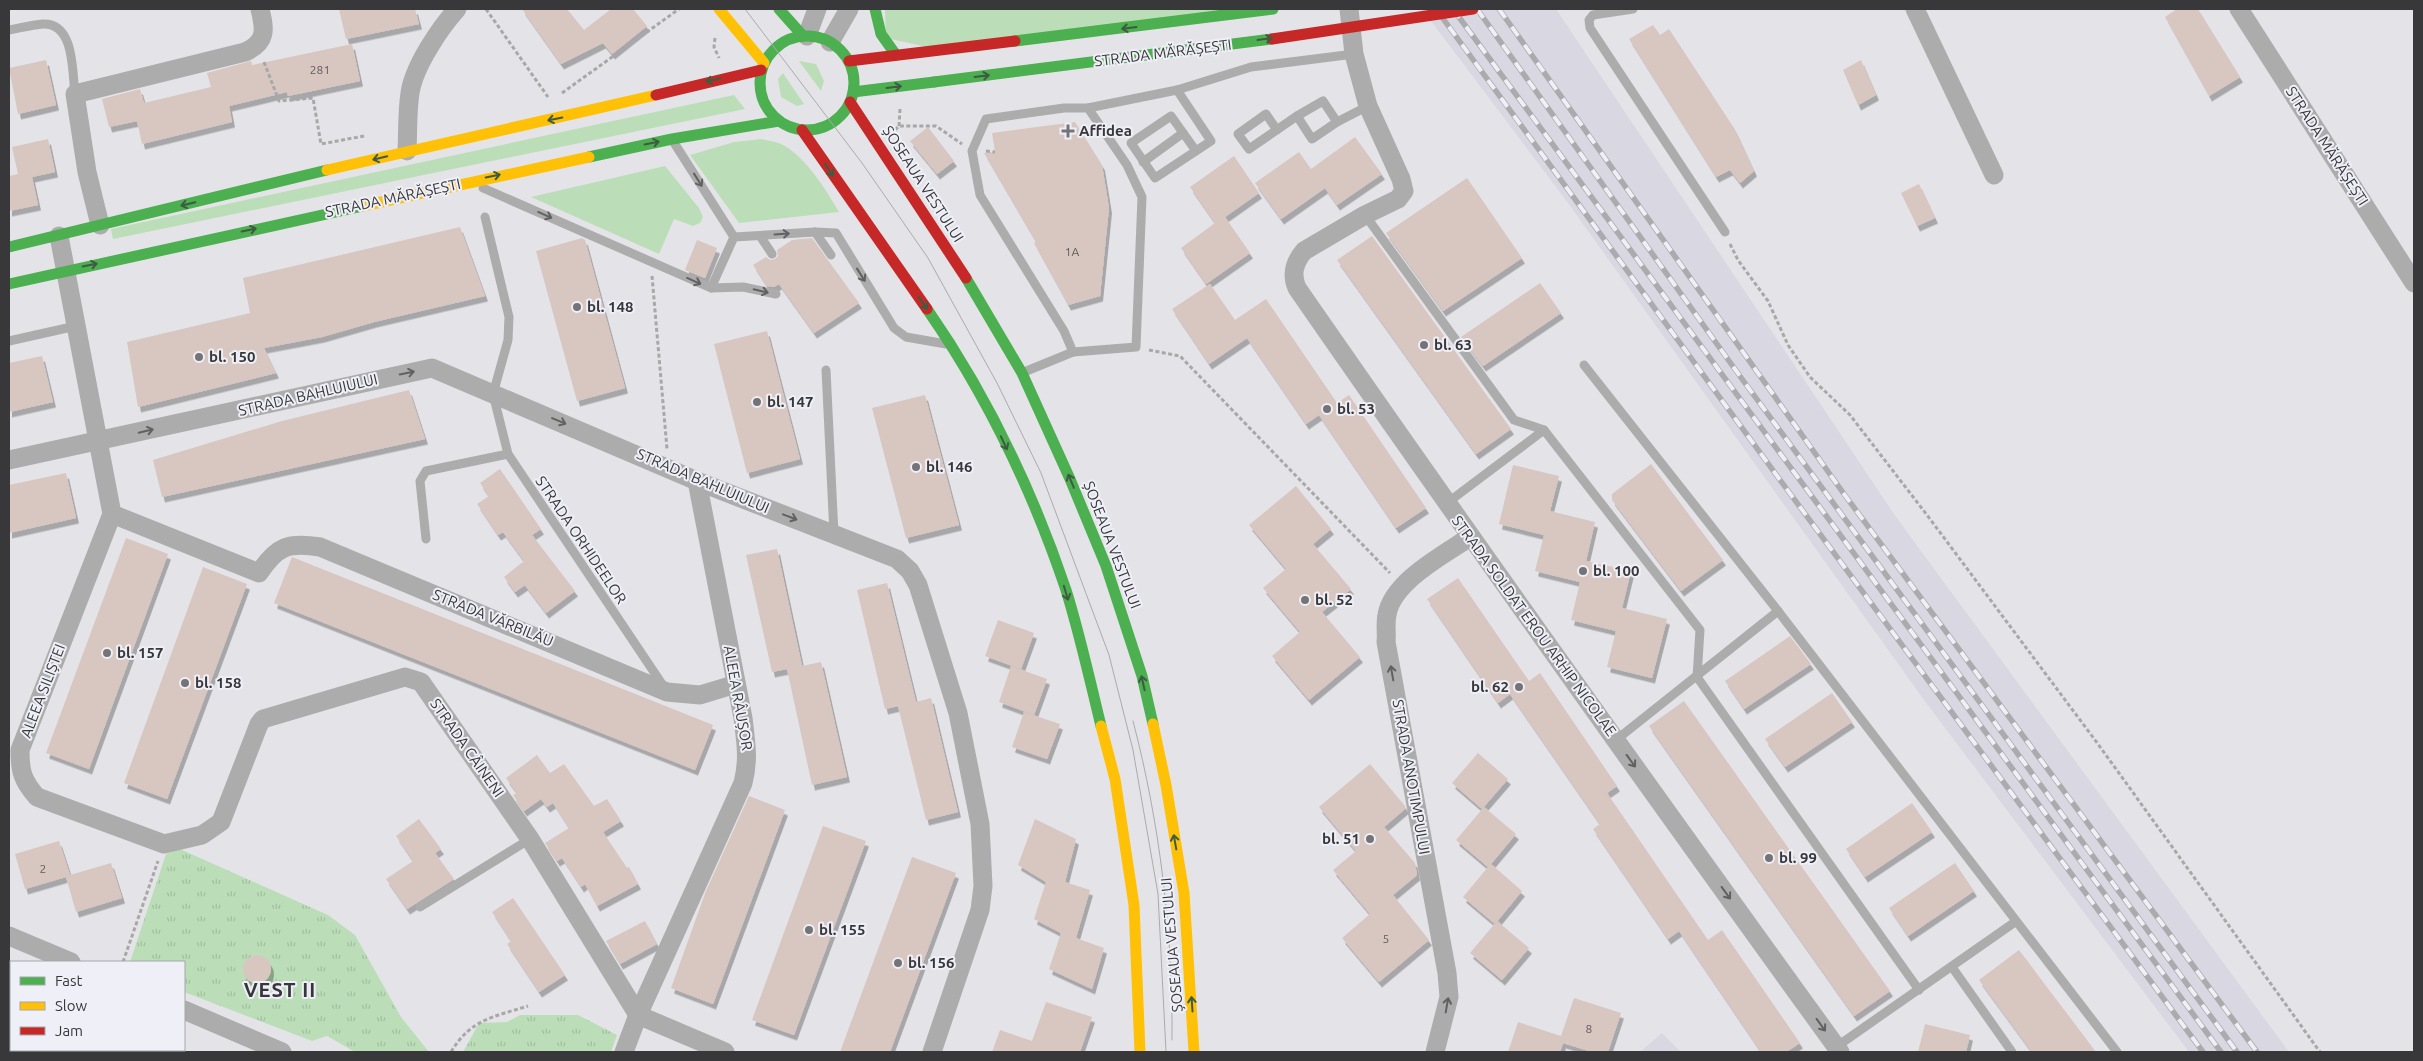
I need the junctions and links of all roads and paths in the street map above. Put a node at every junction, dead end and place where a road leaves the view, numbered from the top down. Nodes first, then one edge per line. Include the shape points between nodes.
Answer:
1 (260, 9) edge
2 (457, 9) edge
3 (486, 9) edge
4 (679, 9) edge
5 (719, 9) edge
6 (778, 9) edge
7 (817, 9) edge
8 (849, 9) edge
9 (875, 9) edge
10 (1273, 9) edge
11 (1349, 9) edge
12 (1473, 9) edge
13 (1633, 9) edge
14 (1914, 9) edge
15 (2239, 9) edge
16 (1591, 12) edge
17 (9, 30) edge
18 (805, 36) junction
19 (830, 42) junction
20 (258, 46) junction
21 (1354, 54) junction
22 (718, 55) dead end
23 (896, 55) junction
24 (708, 58) dead end
25 (850, 61) junction
26 (762, 67) junction
27 (580, 89) dead end
28 (1177, 90) junction
29 (562, 93) junction
30 (76, 94) junction
31 (548, 96) junction
32 (852, 97) junction
33 (539, 99) dead end
34 (1368, 106) junction
35 (1088, 108) junction
36 (1297, 116) junction
37 (779, 122) junction
38 (1337, 122) junction
39 (802, 130) junction
40 (1277, 130) dead end
41 (1183, 134) junction
42 (369, 135) dead end
43 (672, 139) junction
44 (1196, 150) junction
45 (407, 151) junction
46 (1143, 162) junction
47 (1994, 175) dead end
48 (468, 182) junction
49 (1365, 215) junction
50 (485, 217) dead end
51 (100, 225) junction
52 (815, 232) junction
53 (1724, 232) joint
54 (59, 236) junction
55 (760, 236) junction
56 (734, 237) junction
57 (844, 246) junction
58 (9, 247) edge
59 (772, 254) dead end
60 (650, 261) junction
61 (66, 271) junction
62 (2414, 283) edge
63 (9, 284) edge
64 (711, 288) junction
65 (776, 294) dead end
66 (76, 326) junction
67 (9, 340) edge
68 (952, 345) junction
69 (1136, 347) junction
70 (1073, 352) junction
71 (1584, 365) dead end
72 (826, 370) dead end
73 (1022, 373) junction
74 (493, 394) junction
75 (1544, 430) junction
76 (99, 442) junction
77 (508, 454) junction
78 (9, 460) edge
79 (669, 467) junction
80 (697, 481) junction
81 (1446, 504) junction
82 (112, 514) junction
83 (834, 534) junction
84 (1470, 537) junction
85 (426, 539) dead end
86 (1402, 585) junction
87 (1778, 611) junction
88 (1697, 677) junction
89 (736, 684) junction
90 (667, 692) junction
91 (1616, 740) junction
92 (530, 839) junction
93 (164, 844) junction
94 (420, 907) dead end
95 (2015, 922) junction
96 (9, 936) edge
97 (69, 961) edge
98 (123, 961) edge
99 (1952, 967) junction
100 (1919, 990) junction
101 (528, 1006) dead end
102 (185, 1010) edge
103 (638, 1015) junction
104 (1838, 1050) edge
105 (282, 1052) edge
106 (451, 1052) edge
107 (624, 1052) edge
108 (725, 1052) edge
109 (932, 1052) edge
110 (1140, 1052) edge
111 (1194, 1052) edge
112 (1435, 1052) edge
113 (2012, 1052) edge
114 (2117, 1052) edge
115 (2320, 1052) edge

1 - 20 street via 264,35
2 - 45 street via 446,21 414,75
3 - 31 path
4 - 29 path
5 - 26 main road
6 - 18 main road
7 - 18 street
8 - 19 street
9 - 23 main road via 881,33
10 -> 23 main road, STRADA MĂRĂȘEȘTI
11 - 21 street
32 -> 12 main road, STRADA MĂRĂȘEȘTI, bridge via 934,82 1193,50
13 - 16 lane
14 - 47 street
15 - 62 street, STRADA MĂRĂȘEȘTI
16 - 53 lane via 1590,28 1595,37
17 - 30 lane via 44,24 61,31 67,39
18 - 19 main road
18 - 26 main road via 780,44
19 - 25 main road
20 - 30 street
20 - 42 path via 279,101 313,98 321,144
21 - 28 lane via 1251,67
21 - 34 street
22 - 24 path
23 - 25 main road, STRADA MĂRĂȘEȘTI
25 - 32 main road, ȘOSEAUA VESTULUI via 854,77
26 - 37 main road via 762,99
26 -> 45 main road via 595,110
27 - 29 path
28 - 35 lane
28 - 44 lane via 1211,141
29 - 31 path
30 - 51 street
31 - 33 path
32 - 39 main road via 844,112 831,124
32 - 73 main road, ȘOSEAUA VESTULUI
34 - 38 lane
34 - 49 street, STRADA SOLDAT EROU ARHIP NICOLAE via 1404,191 1398,200
35 - 69 lane via 1127,165 1142,196
35 - 70 lane via 1064,108 986,119 972,151 980,195 1064,331
36 - 38 lane via 1323,101
36 - 38 lane via 1312,139
36 - 40 lane
37 - 39 main road
37 - 43 main road, STRADA MĂRĂȘEȘTI
39 -> 68 main road
41 - 44 lane
41 - 46 lane
41 - 46 lane via 1171,116 1131,143
48 -> 43 main road, STRADA MĂRĂȘEȘTI
43 -> 56 lane
44 - 46 lane via 1155,178
45 -> 51 main road
48 -> 60 lane
61 -> 48 main road, STRADA MĂRĂȘEȘTI
49 - 75 lane via 1514,420
49 - 81 street, STRADA SOLDAT EROU ARHIP NICOLAE via 1304,251 1297,259 1294,280
50 - 74 lane via 509,317 508,340
51 - 54 main road
55 -> 52 lane
52 - 57 lane via 836,233
52 - 57 lane via 828,256
53 - 115 path via 1738,260 1768,301 1788,345 1810,377 1850,415 1927,515 2098,744
54 - 58 main road
54 - 61 street
55 - 56 lane
55 - 59 lane
56 - 64 lane
57 -> 68 lane via 894,328 906,336
60 -> 64 lane
60 - 79 path
61 - 63 main road, STRADA MĂRĂȘEȘTI
61 - 66 street
64 -> 65 lane via 743,287
66 - 67 lane
66 - 76 street
68 -> 110 main road via 994,420 1034,507 1066,591 1115,779 1134,904
69 - 70 lane
69 - 86 path via 1180,356
70 - 73 lane
71 - 87 lane
72 - 83 lane
111 -> 73 main road, ȘOSEAUA VESTULUI via 1184,892 1166,785 1142,676 1106,566
76 -> 74 street, STRADA BAHLUIULUI via 432,368
74 - 77 lane, STRADA ORHIDEELOR
74 -> 79 street, STRADA BAHLUIULUI
75 - 81 lane
75 - 88 lane via 1700,630
76 - 78 street, STRADA BAHLUIULUI
76 - 82 street
77 - 85 lane via 426,471 420,481
77 - 90 lane, STRADA ORHIDEELOR
79 - 80 street, STRADA BAHLUIULUI
80 -> 83 street, STRADA BAHLUIULUI
80 - 89 street, ALEEA RÂUȘOR
81 - 84 street, STRADA SOLDAT EROU ARHIP NICOLAE
82 - 90 street, STRADA VĂRBILĂU via 260,573 271,556 285,547 320,547
82 - 93 street, ALEEA SILIȘTEI via 26,731 20,750 20,766 25,784 37,797
83 - 109 street, STRADA BAHLUIULUI via 897,559 910,571 918,585 958,713 978,815 984,886 980,910
84 - 86 street, STRADA ANOTIMPULUI
84 - 91 street, STRADA SOLDAT EROU ARHIP NICOLAE
112 -> 86 street, STRADA ANOTIMPULUI via 1449,997 1447,973 1386,642 1387,614
87 - 88 lane
87 - 95 lane
88 - 91 lane
88 - 100 lane
89 - 90 street, STRADA VĂRBILĂU via 700,695
89 - 103 street, ALEEA RÂUȘOR via 748,755 743,783
91 -> 104 street, STRADA SOLDAT EROU ARHIP NICOLAE
92 - 93 street, STRADA CÂINENI via 421,682 405,677 263,719 221,822 202,835
92 - 94 lane
92 - 103 street, STRADA CÂINENI
93 - 98 path
95 - 99 lane
95 - 114 lane
96 - 97 street
99 - 100 lane
99 - 113 lane
100 - 104 lane
101 - 106 path via 470,1028
102 - 105 street
103 - 107 street, ALEEA RÂUȘOR
103 - 108 street

